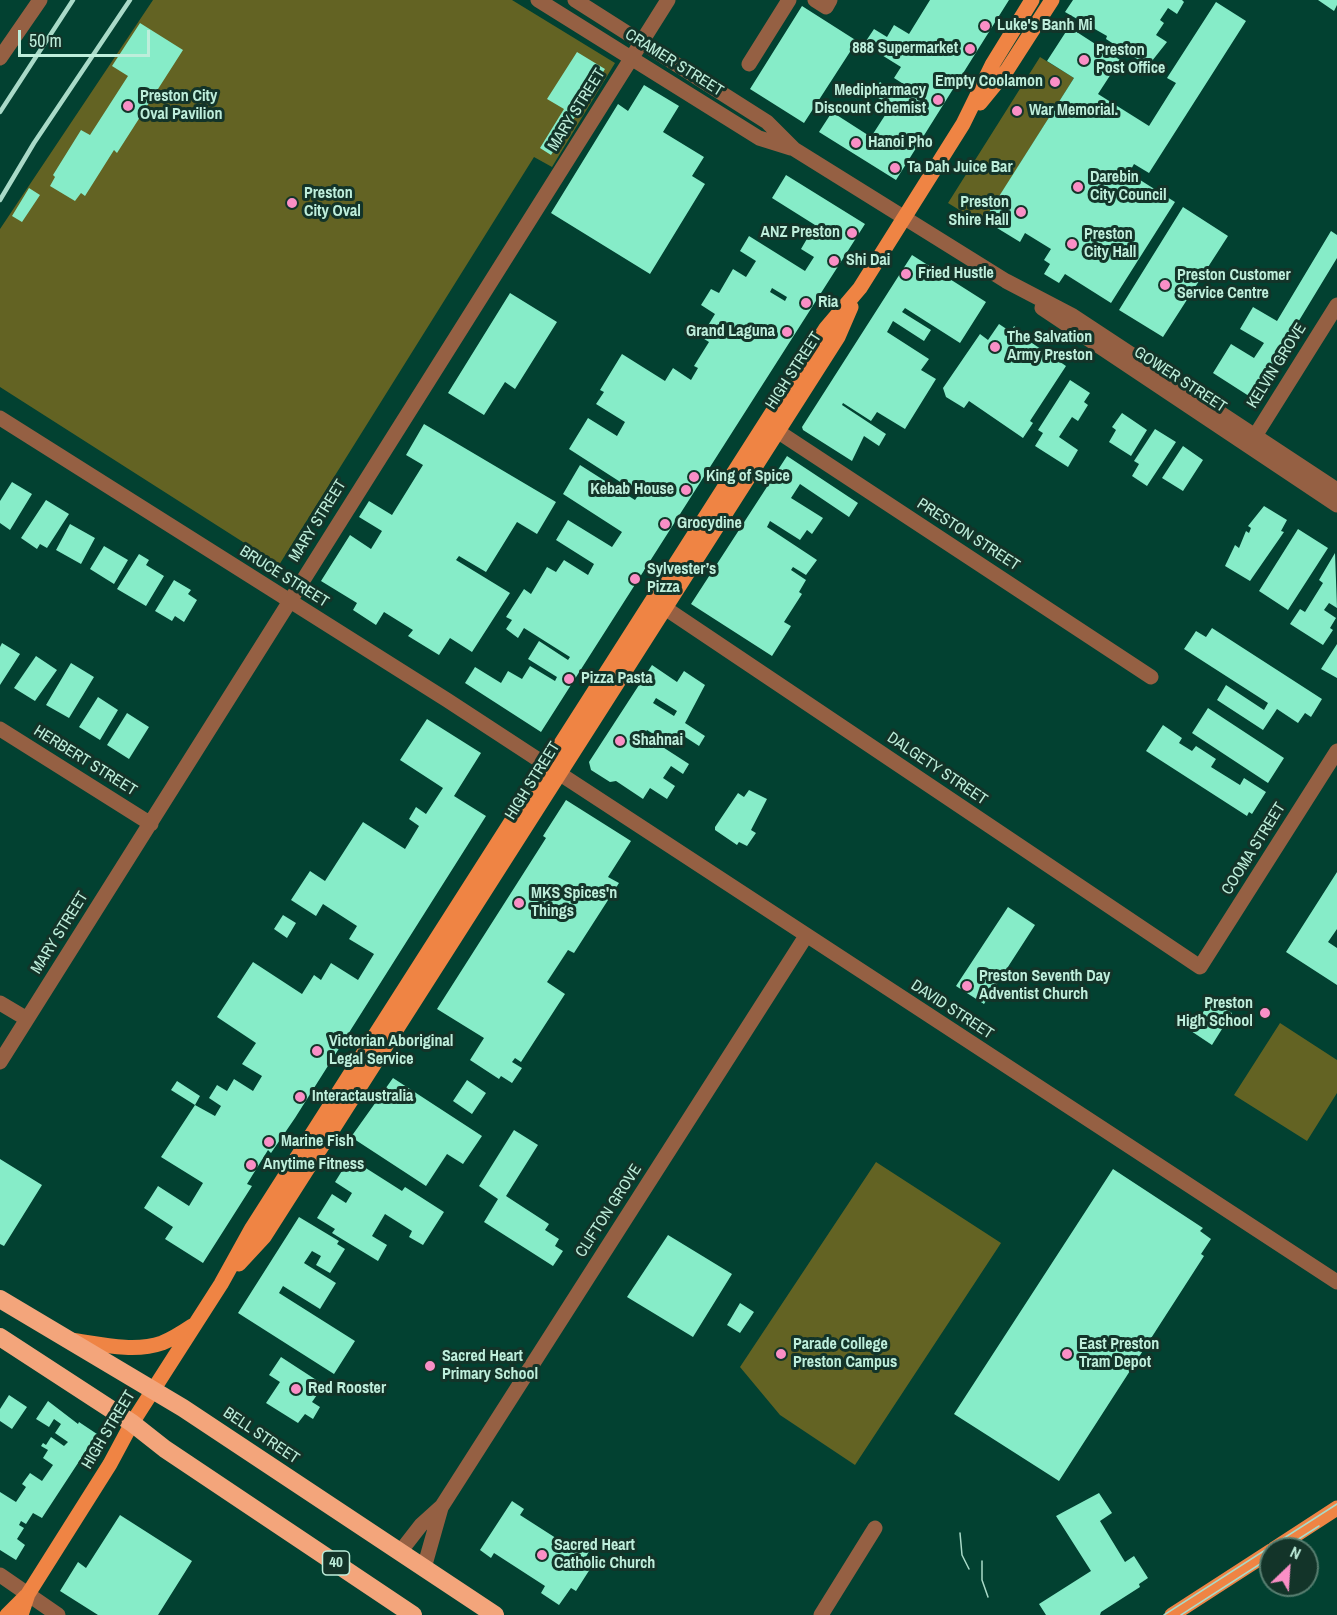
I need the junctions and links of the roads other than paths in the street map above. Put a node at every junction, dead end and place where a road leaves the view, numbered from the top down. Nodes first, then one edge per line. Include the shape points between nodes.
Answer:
1 (39, 0) edge
2 (538, 0) edge
3 (575, 0) edge
4 (668, 0) edge
5 (789, 0) edge
6 (815, 0) edge
7 (830, 0) edge
8 (1032, 0) edge
9 (1052, 0) edge
10 (640, 43) junction
11 (0, 58) edge
12 (631, 58) junction
13 (749, 64) dead end
14 (963, 124) junction
15 (794, 149) junction
16 (904, 217) junction
17 (1337, 305) edge
18 (0, 418) edge
19 (772, 427) junction
20 (1252, 441) junction
21 (1337, 490) edge
22 (1337, 505) edge
23 (290, 601) junction
24 (659, 604) junction
25 (1151, 677) dead end
26 (0, 729) edge
27 (1337, 751) edge
28 (553, 771) junction
29 (151, 824) junction
30 (806, 936) junction
31 (1200, 967) joint
32 (0, 1003) edge
33 (27, 1019) junction
34 (0, 1062) edge
35 (1337, 1282) edge
36 (0, 1299) edge
37 (194, 1325) junction
38 (0, 1337) edge
39 (71, 1340) junction
40 (154, 1389) junction
41 (132, 1423) junction
42 (442, 1506) junction
43 (1337, 1508) edge
44 (875, 1528) dead end
45 (1293, 1537) edge
46 (400, 1552) junction
47 (1259, 1559) edge
48 (424, 1568) junction
49 (0, 1575) edge
50 (28, 1594) junction
51 (7, 1615) edge
52 (21, 1615) edge
53 (58, 1615) edge
54 (413, 1615) edge
55 (495, 1615) edge
56 (821, 1615) edge
57 (1172, 1615) edge

1 - 11 street
2 - 12 street, CRAMER STREET
3 - 10 street, CRAMER STREET
4 - 10 street, MARY STREET
5 - 13 street
6 - 7 street via 826,7
8 - 14 main road, HIGH STREET via 992,65
9 - 14 main road, HIGH STREET via 1007,70
10 - 12 street, MARY STREET
10 - 15 street, CRAMER STREET via 767,122
12 - 15 street, CRAMER STREET via 759,138
12 - 23 street, MARY STREET
14 - 16 main road, HIGH STREET
15 - 16 street, CRAMER STREET
16 - 19 main road, HIGH STREET via 860,288 826,328
16 - 20 street, GOWER STREET via 1006,281 1066,327
17 - 20 street, KELVIN GROVE
18 - 23 street, BRUCE STREET
19 - 24 main road, HIGH STREET
19 - 25 street, PRESTON STREET
20 - 21 street, GOWER STREET
20 - 22 street, GOWER STREET
23 - 28 street, BRUCE STREET
23 - 29 street, MARY STREET
24 - 28 main road, HIGH STREET
24 - 31 street, DALGETY STREET
26 - 29 street, HERBERT STREET
27 - 31 street, COOMA STREET
28 - 30 street, DAVID STREET
28 - 37 main road, HIGH STREET via 252,1228
29 - 33 street, MARY STREET
30 - 35 street, DAVID STREET
30 - 42 street, CLIFTON GROVE
32 - 33 street
33 - 34 street, MARY STREET
36 - 39 highway, BELL STREET
37 - 39 main road via 162,1343 144,1346
37 - 40 main road, HIGH STREET
38 - 41 highway, 40
39 - 40 highway, BELL STREET
40 - 41 main road, HIGH STREET
40 - 46 highway, BELL STREET
41 - 50 main road, HIGH STREET
41 - 54 highway, 40
42 - 46 street, CLIFTON GROVE
42 - 48 street, CLIFTON GROVE
43 - 45 main road
44 - 56 street
46 - 48 highway, BELL STREET
47 - 57 main road
48 - 55 highway, BELL STREET
49 - 50 street
50 - 51 main road, HIGH STREET
50 - 52 main road, HIGH STREET
50 - 53 street

